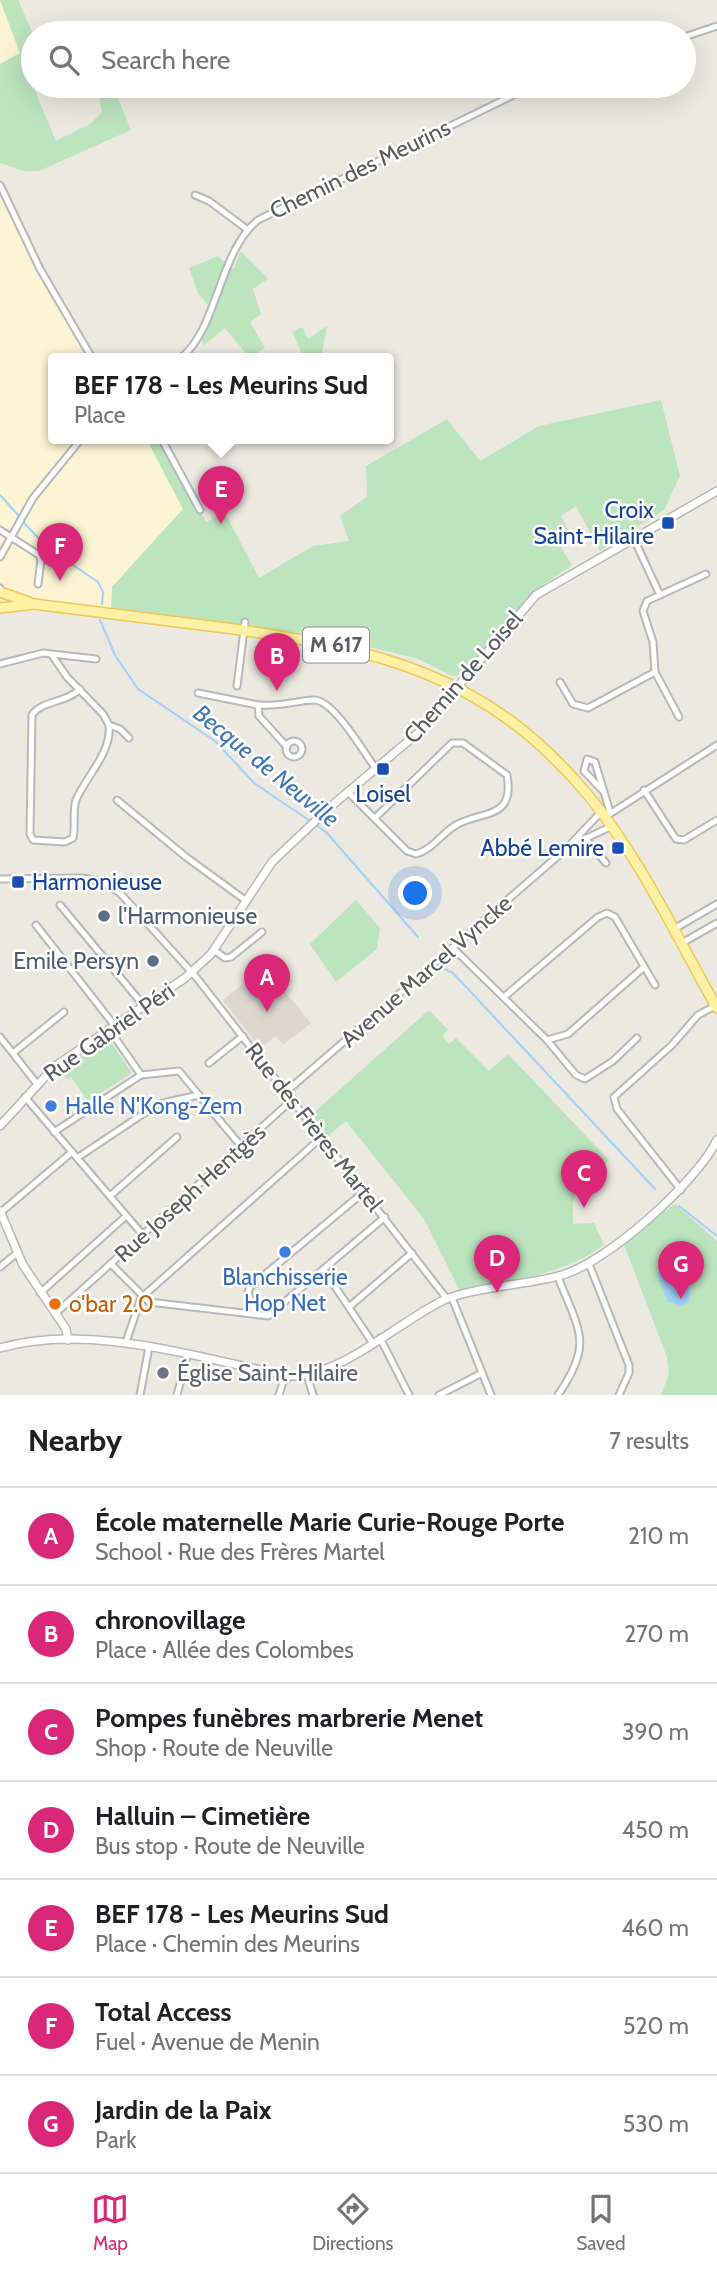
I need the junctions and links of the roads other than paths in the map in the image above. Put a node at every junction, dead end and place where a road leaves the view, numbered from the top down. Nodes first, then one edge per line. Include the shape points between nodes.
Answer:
1 (717, 26) edge
2 (696, 33) edge
3 (507, 98) edge
4 (0, 185) edge
5 (195, 195) dead end
6 (248, 230) junction
7 (89, 353) edge
8 (187, 353) edge
9 (77, 444) edge
10 (164, 444) edge
11 (717, 491) edge
12 (200, 510) dead end
13 (0, 530) edge
14 (10, 536) junction
15 (633, 537) junction
16 (0, 557) edge
17 (706, 574) dead end
18 (38, 584) dead end
19 (1, 590) edge
20 (660, 595) junction
21 (34, 604) junction
22 (0, 608) edge
23 (244, 629) junction
24 (52, 655) junction
25 (96, 659) dead end
26 (0, 664) edge
27 (655, 672) junction
28 (560, 682) dead end
29 (237, 686) dead end
30 (456, 689) junction
31 (80, 690) junction
32 (198, 694) dead end
33 (258, 705) junction
34 (679, 717) dead end
35 (109, 725) junction
36 (130, 738) dead end
37 (717, 745) edge
38 (287, 747) dead end
39 (376, 769) junction
40 (644, 790) junction
41 (603, 791) junction
42 (348, 792) junction
43 (117, 800) dead end
44 (605, 814) junction
45 (375, 818) junction
46 (717, 820) edge
47 (612, 826) junction
48 (585, 838) junction
49 (565, 850) junction
50 (606, 863) dead end
51 (0, 879) edge
52 (245, 900) junction
53 (717, 904) edge
54 (60, 905) dead end
55 (684, 923) junction
56 (717, 923) edge
57 (36, 925) dead end
58 (674, 929) junction
59 (262, 932) dead end
60 (691, 937) junction
61 (682, 943) junction
62 (453, 948) junction
63 (214, 950) junction
64 (644, 967) junction
65 (192, 972) junction
66 (655, 985) dead end
67 (504, 997) junction
68 (717, 1005) edge
69 (144, 1006) junction
70 (65, 1012) dead end
71 (111, 1027) junction
72 (243, 1036) junction
73 (0, 1037) edge
74 (637, 1038) dead end
75 (547, 1040) junction
76 (13, 1053) junction
77 (209, 1063) dead end
78 (141, 1075) junction
79 (37, 1084) junction
80 (287, 1091) junction
81 (25, 1097) junction
82 (202, 1099) junction
83 (293, 1099) junction
84 (1, 1123) edge
85 (54, 1132) junction
86 (323, 1136) junction
87 (177, 1137) dead end
88 (717, 1140) edge
89 (241, 1146) junction
90 (72, 1153) junction
91 (77, 1158) junction
92 (681, 1190) junction
93 (365, 1191) junction
94 (110, 1196) junction
95 (0, 1213) edge
96 (126, 1216) junction
97 (385, 1217) junction
98 (143, 1235) junction
99 (412, 1253) junction
100 (17, 1254) junction
101 (111, 1264) junction
102 (589, 1264) junction
103 (0, 1267) edge
104 (324, 1270) junction
105 (558, 1277) junction
106 (40, 1293) junction
107 (141, 1298) junction
108 (449, 1299) junction
109 (349, 1307) junction
110 (55, 1314) junction
111 (255, 1314) junction
112 (68, 1340) junction
113 (376, 1340) junction
114 (126, 1342) junction
115 (149, 1347) junction
116 (0, 1348) edge
117 (187, 1356) junction
118 (482, 1373) junction
119 (307, 1375) junction
120 (290, 1376) junction
121 (141, 1395) edge
122 (177, 1395) edge
123 (279, 1395) edge
124 (313, 1395) edge
125 (409, 1395) edge
126 (439, 1395) edge
127 (491, 1395) edge
128 (558, 1395) edge
129 (619, 1395) edge

1 - 2 street
3 - 6 street, Chemin des Meurins via 267,214
4 - 7 street via 40,269
5 - 6 street
6 - 8 street, Chemin des Meurins via 216,291 197,344
9 - 14 street via 46,479
10 - 12 street
11 - 15 street, Chemin de Loisel
13 - 14 street
14 - 16 street
14 - 18 street via 39,555
15 - 20 street
15 - 30 street, Chemin de Loisel via 540,592
17 - 20 street
19 - 21 main road, M 617
19 - 22 main road via 4,602
20 - 27 street via 647,601 643,614 657,661
21 - 22 main road, M 617
21 - 23 main road, M 617 via 152,623
23 - 29 street
23 - 30 main road, M 617 via 359,655
24 - 25 street
24 - 26 street
24 - 31 street
27 - 28 street via 588,708 573,704
27 - 34 street
30 - 39 street, Chemin de Loisel via 413,738
30 - 44 main road, M 617 via 537,745
31 - 35 street
31 - 35 street via 32,715 33,840 65,842 73,838 76,801 102,753
32 - 33 street
33 - 38 street via 259,716
33 - 39 street via 313,700 327,704
35 - 36 street
37 - 40 street, Avenue Marcel Vyncke
39 - 42 street, Chemin de Loisel
40 - 44 street, Avenue Marcel Vyncke
40 - 46 street via 676,839 687,838
41 - 41 street via 595,762 587,759 584,771
41 - 44 street
42 - 45 street
42 - 52 street, Chemin de Loisel via 272,862
43 - 52 street
44 - 47 main road, M 617
44 - 49 street, Avenue Marcel Vyncke
45 - 45 street via 409,853 419,853 455,825 498,811 507,796 507,775 455,742
47 - 48 street, Avenue Marcel Vyncke
47 - 58 main road, M 617
48 - 49 street, Avenue Marcel Vyncke
48 - 50 street
49 - 62 street, Avenue Marcel Vyncke
51 - 65 street, Rue des Frères Martel via 82,878 108,885
52 - 63 street, Chemin de Loisel
53 - 55 street
54 - 69 street
55 - 58 street
55 - 60 street
56 - 60 street
57 - 71 street
58 - 61 main road, M 617
59 - 63 street via 231,957
60 - 61 street
61 - 68 main road, M 617
62 - 67 street
62 - 80 street, Avenue Marcel Vyncke
63 - 65 street, Chemin de Loisel
64 - 66 street
64 - 67 street via 613,915 604,913
64 - 75 street via 568,1034
65 - 69 street, Rue Gabriel Péri
65 - 72 street, Rue des Frères Martel
67 - 75 street
68 - 92 street via 698,1015 614,1097 617,1109
69 - 71 street, Rue Gabriel Péri
70 - 76 street
71 - 78 street
71 - 79 street, Rue Gabriel Péri via 68,1055
72 - 77 street
72 - 80 street, Rue des Frères Martel
73 - 76 street
74 - 75 street via 585,1079 576,1075
76 - 79 street
78 - 82 street via 179,1071
78 - 85 street
79 - 81 street, Rue Gabriel Péri
80 - 83 street, Rue des Frères Martel
81 - 84 street, Rue Gabriel Péri
81 - 85 street
82 - 89 street
82 - 91 street via 158,1104
83 - 86 street, Rue des Frères Martel
83 - 89 street, Rue Joseph Hentgès
85 - 90 street
86 - 93 street, Rue des Frères Martel
86 - 107 street
87 - 94 street
88 - 92 street
89 - 98 street, Rue Joseph Hentgès
90 - 91 street
90 - 95 street
91 - 94 street
92 - 102 street
93 - 97 street, Rue des Frères Martel
93 - 111 street via 250,1287
94 - 96 street
95 - 100 street
96 - 98 street
96 - 106 street
97 - 99 street, Rue des Frères Martel
97 - 104 street
98 - 101 street, Rue Joseph Hentgès
99 - 108 street, Rue des Frères Martel
99 - 109 street
100 - 103 street
100 - 106 street
101 - 107 street
101 - 110 street, Rue Joseph Hentgès
102 - 105 street
102 - 129 street via 629,1366
104 - 109 street
104 - 111 street via 272,1314
105 - 108 street
105 - 128 street via 581,1345 576,1369
106 - 110 street
107 - 111 street
107 - 114 street
108 - 113 street
108 - 118 street, Rue des Frères Martel
109 - 113 street
110 - 112 street
112 - 114 street
112 - 116 street
113 - 119 street via 331,1367
113 - 125 street
114 - 115 street
115 - 117 street
115 - 121 street
117 - 120 street
117 - 122 street
118 - 126 street
118 - 127 street, Rue des Frères Martel
119 - 120 street
119 - 124 street
120 - 123 street

